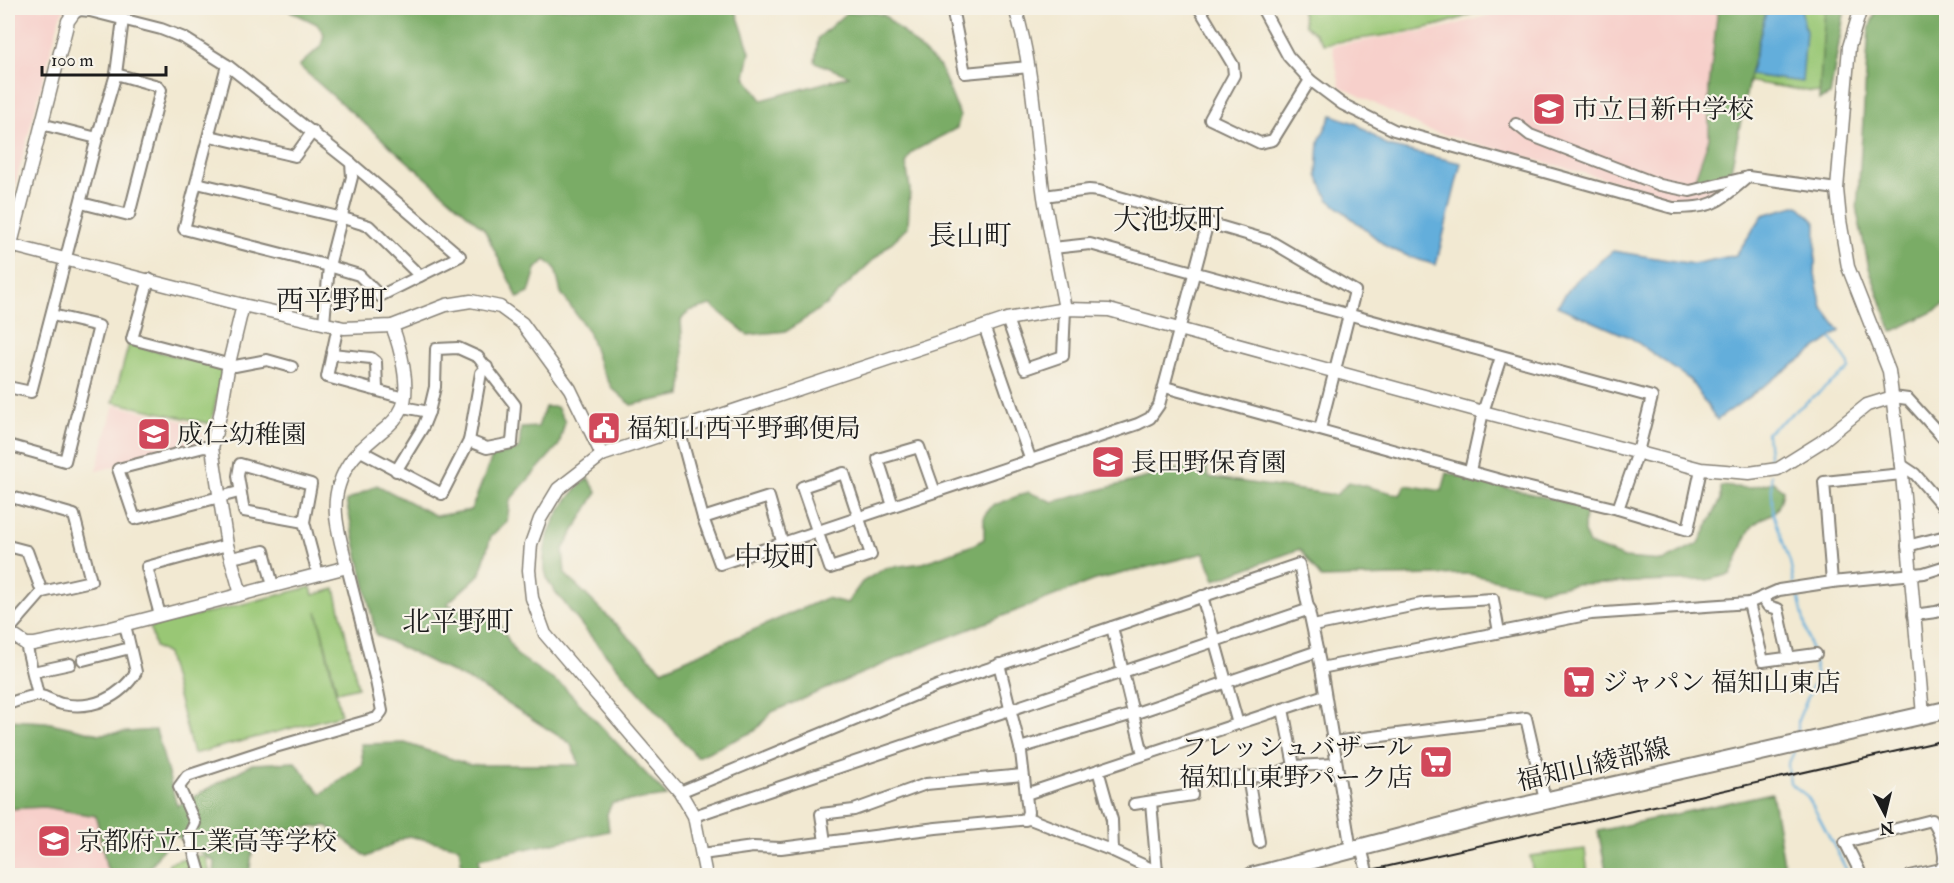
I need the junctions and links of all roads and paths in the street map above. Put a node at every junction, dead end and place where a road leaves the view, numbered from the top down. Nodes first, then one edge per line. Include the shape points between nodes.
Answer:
1 (952, 8) edge
2 (1015, 8) edge
3 (1199, 8) edge
4 (1262, 8) edge
5 (1861, 8) edge
6 (73, 14) joint
7 (123, 19) junction
8 (227, 65) junction
9 (1029, 67) junction
10 (116, 74) junction
11 (1310, 80) junction
12 (41, 124) junction
13 (1516, 124) dead end
14 (313, 131) junction
15 (210, 136) junction
16 (97, 138) junction
17 (351, 163) junction
18 (1748, 177) junction
19 (197, 183) junction
20 (1837, 189) junction
21 (1044, 196) junction
22 (81, 203) junction
23 (343, 218) junction
24 (1208, 222) junction
25 (1053, 248) junction
26 (9, 250) edge
27 (67, 259) junction
28 (329, 266) junction
29 (1196, 274) junction
30 (420, 276) junction
31 (149, 279) junction
32 (243, 305) junction
33 (1065, 309) junction
34 (52, 315) junction
35 (1350, 315) junction
36 (1007, 319) junction
37 (324, 323) junction
38 (338, 326) junction
39 (392, 326) junction
40 (984, 326) junction
41 (1179, 329) junction
42 (332, 354) junction
43 (1501, 357) junction
44 (229, 363) junction
45 (292, 367) dead end
46 (487, 367) junction
47 (1334, 371) junction
48 (8, 387) edge
49 (1165, 387) junction
50 (377, 389) junction
51 (1893, 397) junction
52 (403, 402) junction
53 (429, 412) junction
54 (1483, 412) junction
55 (679, 429) junction
56 (1320, 429) junction
57 (468, 441) junction
58 (1947, 441) edge
59 (8, 445) edge
60 (212, 448) junction
61 (358, 450) junction
62 (1638, 453) junction
63 (602, 455) junction
64 (1031, 461) junction
65 (1701, 469) junction
66 (1901, 469) junction
67 (396, 471) junction
68 (1470, 471) junction
69 (239, 492) junction
70 (935, 492) junction
71 (8, 496) edge
72 (219, 497) junction
73 (893, 506) junction
74 (1618, 509) junction
75 (1947, 510) edge
76 (859, 517) junction
77 (703, 518) junction
78 (304, 522) junction
79 (816, 531) junction
80 (1947, 536) edge
81 (782, 542) junction
82 (227, 545) junction
83 (8, 546) edge
84 (1907, 546) junction
85 (231, 558) junction
86 (1947, 566) edge
87 (347, 567) junction
88 (1910, 573) junction
89 (318, 575) junction
90 (1832, 582) junction
91 (273, 586) junction
92 (42, 592) junction
93 (241, 594) junction
94 (1202, 596) junction
95 (1762, 597) junction
96 (1749, 603) junction
97 (1310, 609) junction
98 (1947, 609) edge
99 (160, 615) junction
100 (1913, 615) junction
101 (125, 625) junction
102 (1313, 626) junction
103 (1112, 627) junction
104 (8, 632) edge
105 (1499, 632) junction
106 (1214, 641) junction
107 (26, 644) junction
108 (130, 648) junction
109 (1318, 651) junction
110 (1816, 654) dead end
111 (1789, 658) junction
112 (83, 660) dead end
113 (70, 664) dead end
114 (999, 664) junction
115 (1321, 668) junction
116 (1123, 671) junction
117 (33, 672) junction
118 (1225, 684) junction
119 (38, 695) junction
120 (1325, 695) junction
121 (8, 704) edge
122 (1010, 709) junction
123 (1283, 709) junction
124 (1947, 710) edge
125 (1133, 714) junction
126 (1923, 715) junction
127 (1238, 724) junction
128 (1333, 742) junction
129 (1020, 748) junction
130 (1143, 754) junction
131 (1336, 764) junction
132 (1294, 766) junction
133 (1098, 770) junction
134 (1023, 775) junction
135 (1248, 777) junction
136 (680, 792) junction
137 (1026, 794) junction
138 (1545, 800) junction
139 (1150, 802) junction
140 (1134, 804) dead end
141 (694, 816) junction
142 (1025, 820) junction
143 (825, 842) junction
144 (1259, 842) dead end
145 (1356, 848) junction
146 (1113, 851) junction
147 (702, 854) junction
148 (1942, 872) edge
149 (1162, 874) edge
150 (188, 876) edge
151 (706, 876) edge
152 (1252, 876) edge
153 (1368, 876) edge
154 (1859, 876) edge
155 (1910, 876) edge

1 - 9 street via 965,73
2 - 9 street
3 - 11 street via 1233,66 1234,75 1210,119 1260,143 1273,140
4 - 11 street via 1288,56
5 - 20 street via 1850,47
6 - 7 street via 90,11
6 - 12 street
7 - 8 street via 184,38
7 - 10 street
8 - 14 street
8 - 15 street
9 - 21 street
10 - 16 street
10 - 22 street via 161,90 132,204 129,215
11 - 18 street via 1342,104 1394,130 1673,208 1701,208 1719,201
12 - 16 street
12 - 26 street
13 - 18 street via 1530,135 1660,185 1690,191
14 - 15 street via 295,156
14 - 17 street
15 - 19 street
16 - 22 street
17 - 23 street via 352,177
17 - 30 street via 460,256
18 - 20 street
19 - 23 street
19 - 28 street via 184,229
20 - 51 street via 1848,267 1889,371
21 - 24 street via 1099,191
21 - 25 street
22 - 27 street
23 - 28 street
23 - 30 street via 369,226
24 - 29 street
24 - 35 street via 1270,241 1355,291
25 - 29 street via 1090,244
25 - 33 street
26 - 27 street
27 - 31 street
27 - 34 street
28 - 30 street via 359,275 380,296
28 - 37 street
29 - 35 street
29 - 41 street
31 - 32 street
31 - 44 street via 132,339
32 - 37 street
32 - 44 street
33 - 36 street
33 - 36 street via 1063,357 1025,369
33 - 41 street via 1109,310
34 - 48 street via 31,393
34 - 59 street via 99,326 65,461
35 - 43 street
35 - 47 street
36 - 40 street
37 - 38 street
38 - 39 street
38 - 42 street
39 - 52 street via 404,364
39 - 63 street via 446,305 471,301 500,307 522,323 570,389
40 - 55 street
40 - 64 street
41 - 47 street
41 - 49 street
42 - 50 street via 371,358 376,362
42 - 50 street via 327,377
43 - 54 street
43 - 62 street via 1652,397
44 - 45 street via 235,366 267,360
44 - 60 street
46 - 53 street via 478,357 458,348 436,349 435,387
46 - 57 street via 481,373
46 - 57 street via 515,405 512,443 487,448
47 - 54 street
47 - 56 street
49 - 56 street
49 - 64 street via 1160,405 1150,418
50 - 52 street
51 - 58 street via 1908,399
51 - 65 street via 1867,405 1821,442 1778,469 1749,473
51 - 66 street
52 - 53 street
52 - 61 street via 383,431
53 - 67 street
54 - 62 street
54 - 68 street
55 - 63 street
55 - 77 street
56 - 68 street
57 - 67 street via 442,494
60 - 72 street
60 - 72 street via 118,469 135,519
61 - 67 street
61 - 87 street via 345,468 335,505
62 - 65 street
62 - 74 street
63 - 136 street via 558,489 540,519 531,544 532,598 545,634
64 - 70 street
65 - 74 street via 1688,530
66 - 75 street via 1916,474
66 - 84 street
66 - 90 street via 1824,482
68 - 74 street
69 - 72 street
69 - 78 street via 244,511
69 - 78 street via 240,464 311,484
70 - 73 street
70 - 73 street via 919,447 878,459
71 - 92 street via 74,515 90,581
72 - 82 street
73 - 76 street
76 - 79 street
76 - 79 street via 871,555 830,568
76 - 79 street via 844,473 802,487
77 - 81 street via 720,564
77 - 81 street via 769,497
78 - 89 street
79 - 81 street
80 - 84 street
82 - 85 street
82 - 99 street via 147,567
83 - 92 street via 27,551
84 - 88 street
85 - 91 street via 264,551
85 - 93 street
86 - 88 street
87 - 89 street
87 - 150 street via 382,711 377,718 187,776 178,787 195,823 189,835 200,873
88 - 90 street
88 - 100 street
89 - 91 street
90 - 95 street via 1779,590
91 - 93 street
92 - 104 street
93 - 99 street
94 - 97 street via 1299,564
94 - 103 street
94 - 106 street
95 - 96 street
95 - 111 street via 1768,606 1778,609
96 - 105 street via 1591,614
96 - 111 street via 1763,661
97 - 102 street
97 - 106 street
98 - 100 street
99 - 101 street
100 - 126 street
101 - 107 street
101 - 108 street
102 - 105 street via 1426,603 1493,599
102 - 109 street
103 - 114 street
103 - 116 street
104 - 107 street
105 - 115 street
106 - 116 street
106 - 118 street
107 - 117 street
108 - 112 street
108 - 119 street via 136,672 112,697 74,705
109 - 115 street
109 - 118 street
110 - 111 street
113 - 117 street
114 - 122 street
114 - 136 street
115 - 120 street
116 - 122 street
116 - 125 street
117 - 119 street
118 - 125 street
118 - 127 street
119 - 121 street
120 - 123 street
120 - 128 street
122 - 129 street
122 - 141 street
123 - 127 street
123 - 132 street
124 - 126 main road, 福知山綾部線
125 - 129 street
125 - 130 street
126 - 138 main road, 福知山綾部線
127 - 130 street
128 - 131 street
128 - 138 street via 1526,718
129 - 134 street
130 - 133 street
131 - 132 street
131 - 145 street
132 - 135 street via 1273,775
133 - 137 street
133 - 146 street via 1112,820
134 - 137 street
134 - 143 street via 926,784 854,810 821,814
135 - 139 street via 1191,782 1192,795
135 - 144 street
136 - 141 street
137 - 142 street
138 - 145 main road, 福知山綾部線
139 - 140 street
139 - 149 street
141 - 147 street
142 - 143 street
142 - 146 street
143 - 147 street
145 - 152 main road, 福知山綾部線
145 - 153 street
146 - 149 street
147 - 151 street
148 - 154 street via 1945,857 1932,820 1845,843
148 - 155 street

